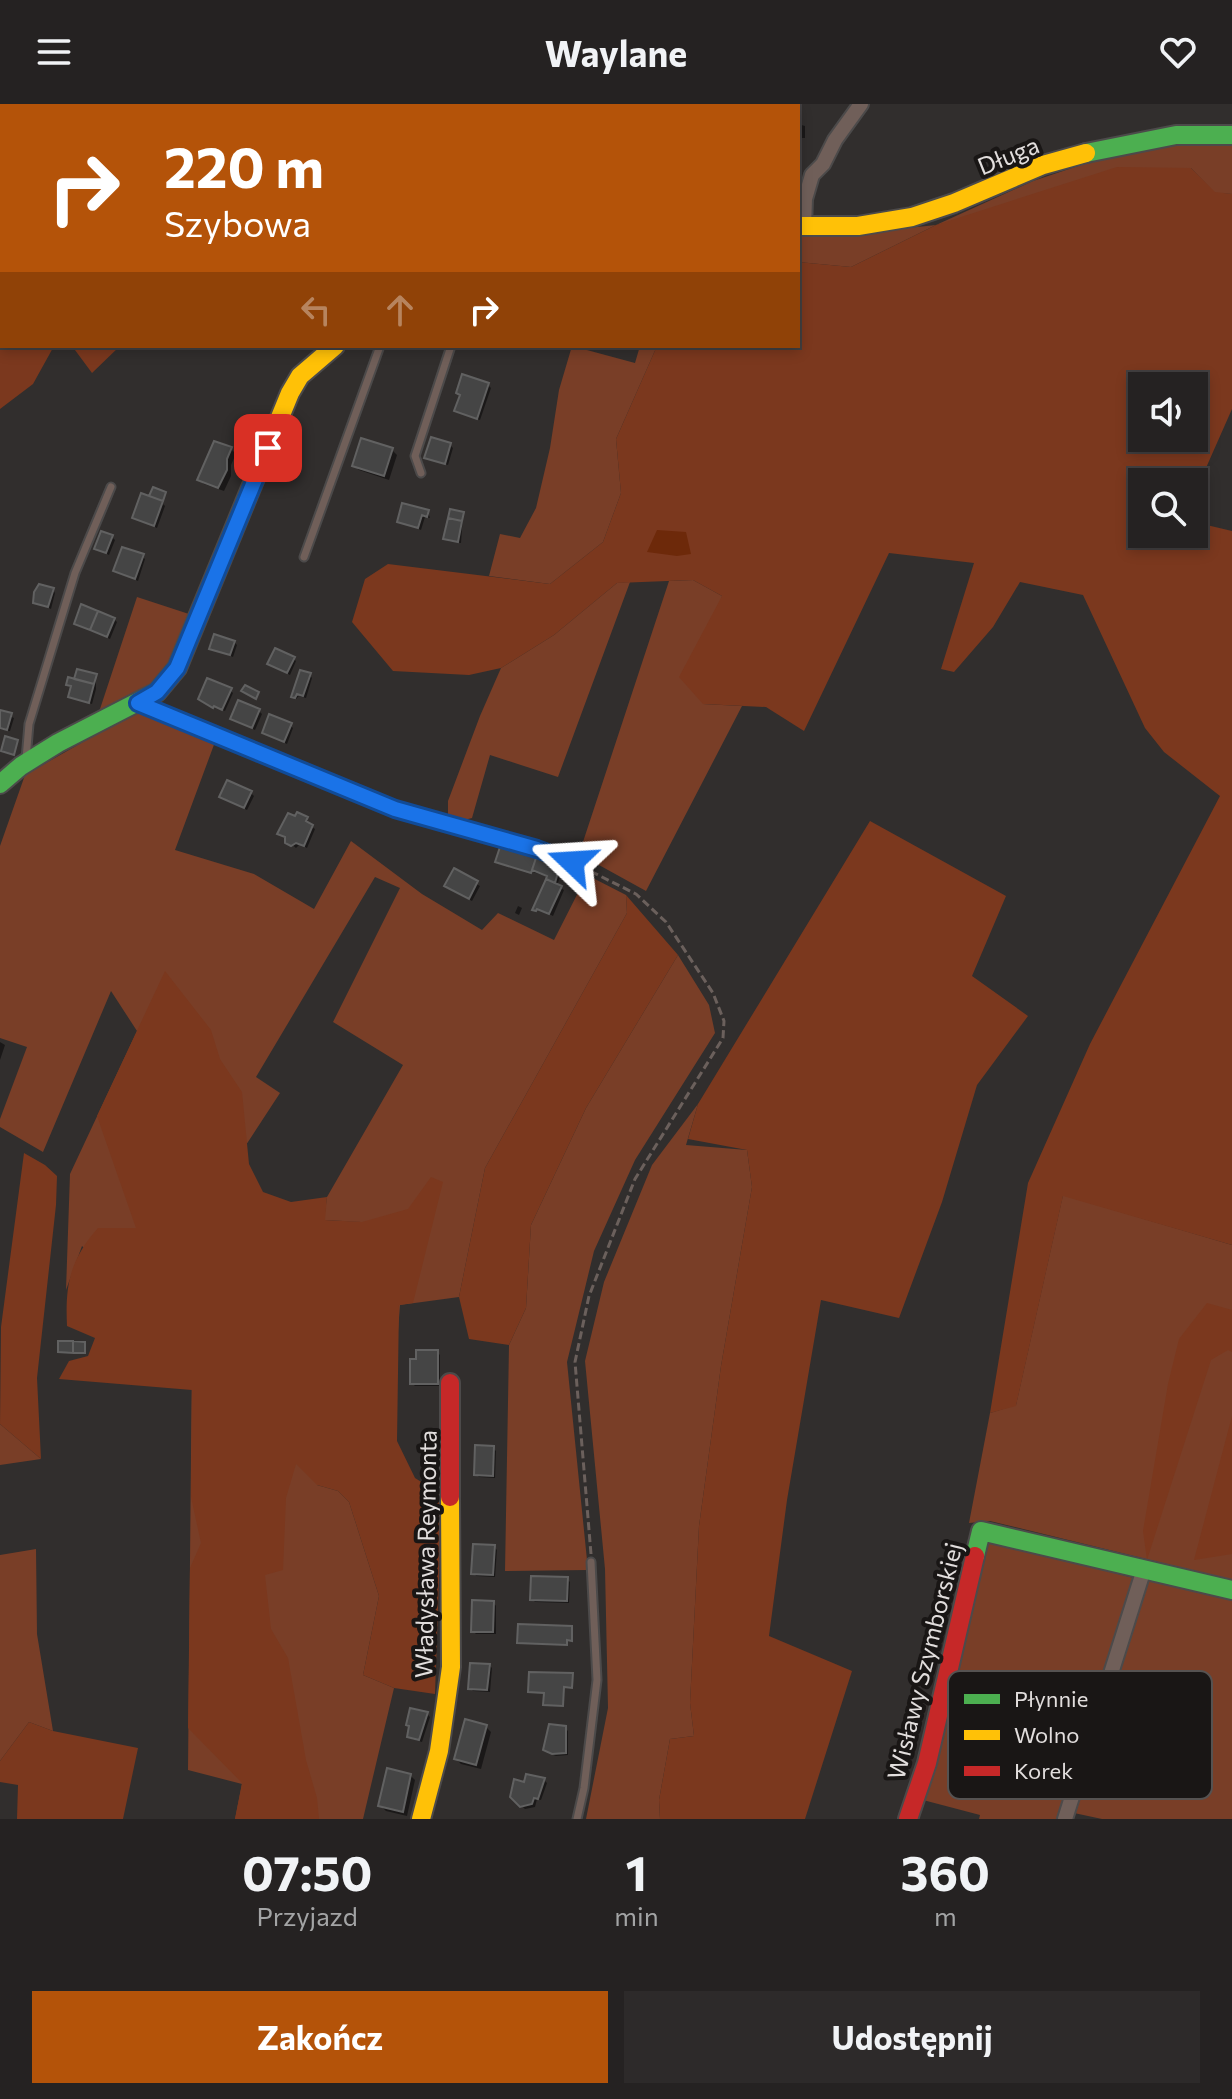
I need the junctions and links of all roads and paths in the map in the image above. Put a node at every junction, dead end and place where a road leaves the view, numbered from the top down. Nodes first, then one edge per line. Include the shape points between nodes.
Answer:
1 (861, 104) edge
2 (1232, 135) edge
3 (801, 226) edge
4 (333, 348) edge
5 (379, 348) edge
6 (450, 348) edge
7 (421, 473) dead end
8 (111, 487) dead end
9 (304, 557) dead end
10 (138, 703) junction
11 (26, 763) junction
12 (0, 784) edge
13 (572, 862) joint
14 (450, 1383) dead end
15 (591, 1562) joint
16 (1144, 1569) junction
17 (1232, 1590) edge
18 (948, 1671) edge
19 (1112, 1671) edge
20 (948, 1673) edge
21 (1071, 1799) edge
22 (421, 1819) edge
23 (577, 1819) edge
24 (908, 1819) edge
25 (1065, 1819) edge

1 - 3 street via 812,175
2 - 3 street, Długa via 1176,135 1110,146 1043,165 912,217 858,226
4 - 10 street via 300,376 290,393 177,668 157,692
5 - 9 lane
6 - 7 lane via 415,456
8 - 11 lane via 75,573 41,683 29,724
10 - 11 street
10 - 13 lane via 395,809
11 - 12 street
13 - 15 path via 636,894 666,922 713,993 724,1021 723,1038 635,1179 589,1296 575,1362
14 - 22 street, Władysława Reymonta via 451,1667 439,1751
15 - 23 lane via 597,1680
16 - 17 street, Wisławy Szymborskiej
16 - 18 street, Wisławy Szymborskiej via 981,1531
16 - 19 street
20 - 24 street, Wisławy Szymborskiej
21 - 25 street

